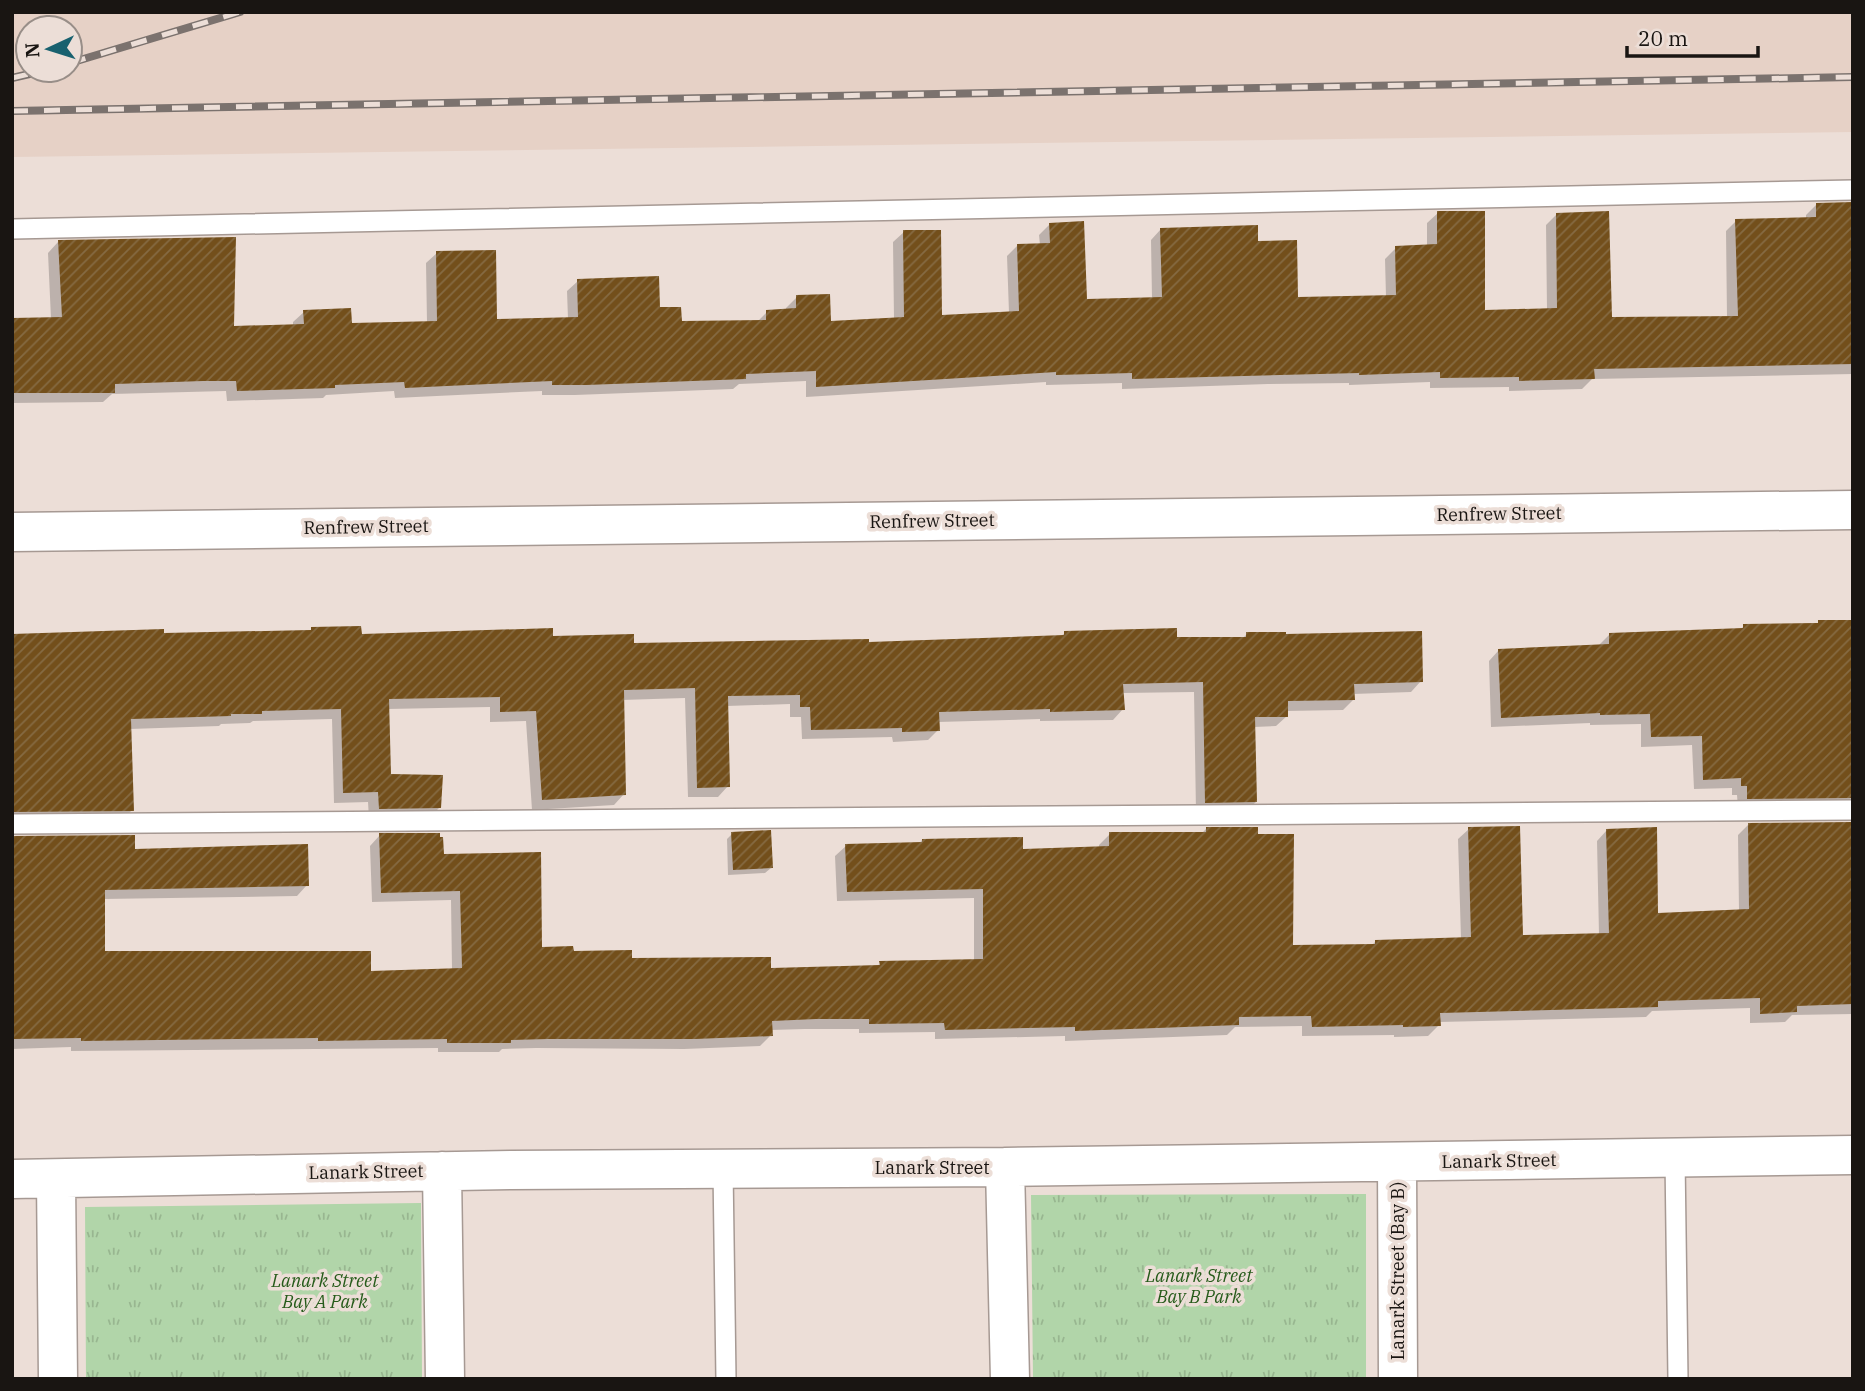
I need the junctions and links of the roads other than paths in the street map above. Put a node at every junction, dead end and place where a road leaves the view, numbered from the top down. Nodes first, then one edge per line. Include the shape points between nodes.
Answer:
1 (1853, 190) edge
2 (12, 229) edge
3 (1853, 510) edge
4 (12, 532) edge
5 (1853, 810) edge
6 (12, 824) edge
7 (1853, 1155) edge
8 (1675, 1158) junction
9 (1397, 1163) junction
10 (1005, 1167) junction
11 (723, 1169) junction
12 (442, 1171) junction
13 (12, 1179) edge
14 (56, 1179) junction
15 (58, 1379) edge
16 (445, 1379) edge
17 (726, 1379) edge
18 (1010, 1379) edge
19 (1398, 1379) edge
20 (1678, 1379) edge

1 - 2 lane
3 - 4 street, Renfrew Street
5 - 6 lane
7 - 8 street, Lanark Street
8 - 9 street, Lanark Street
8 - 20 lane
9 - 10 street, Lanark Street
9 - 19 street, Lanark Street (Bay B)
10 - 11 street, Lanark Street
10 - 18 street
11 - 12 street, Lanark Street
11 - 17 lane
12 - 14 street, Lanark Street
12 - 16 street
13 - 14 street, Lanark Street
14 - 15 street

